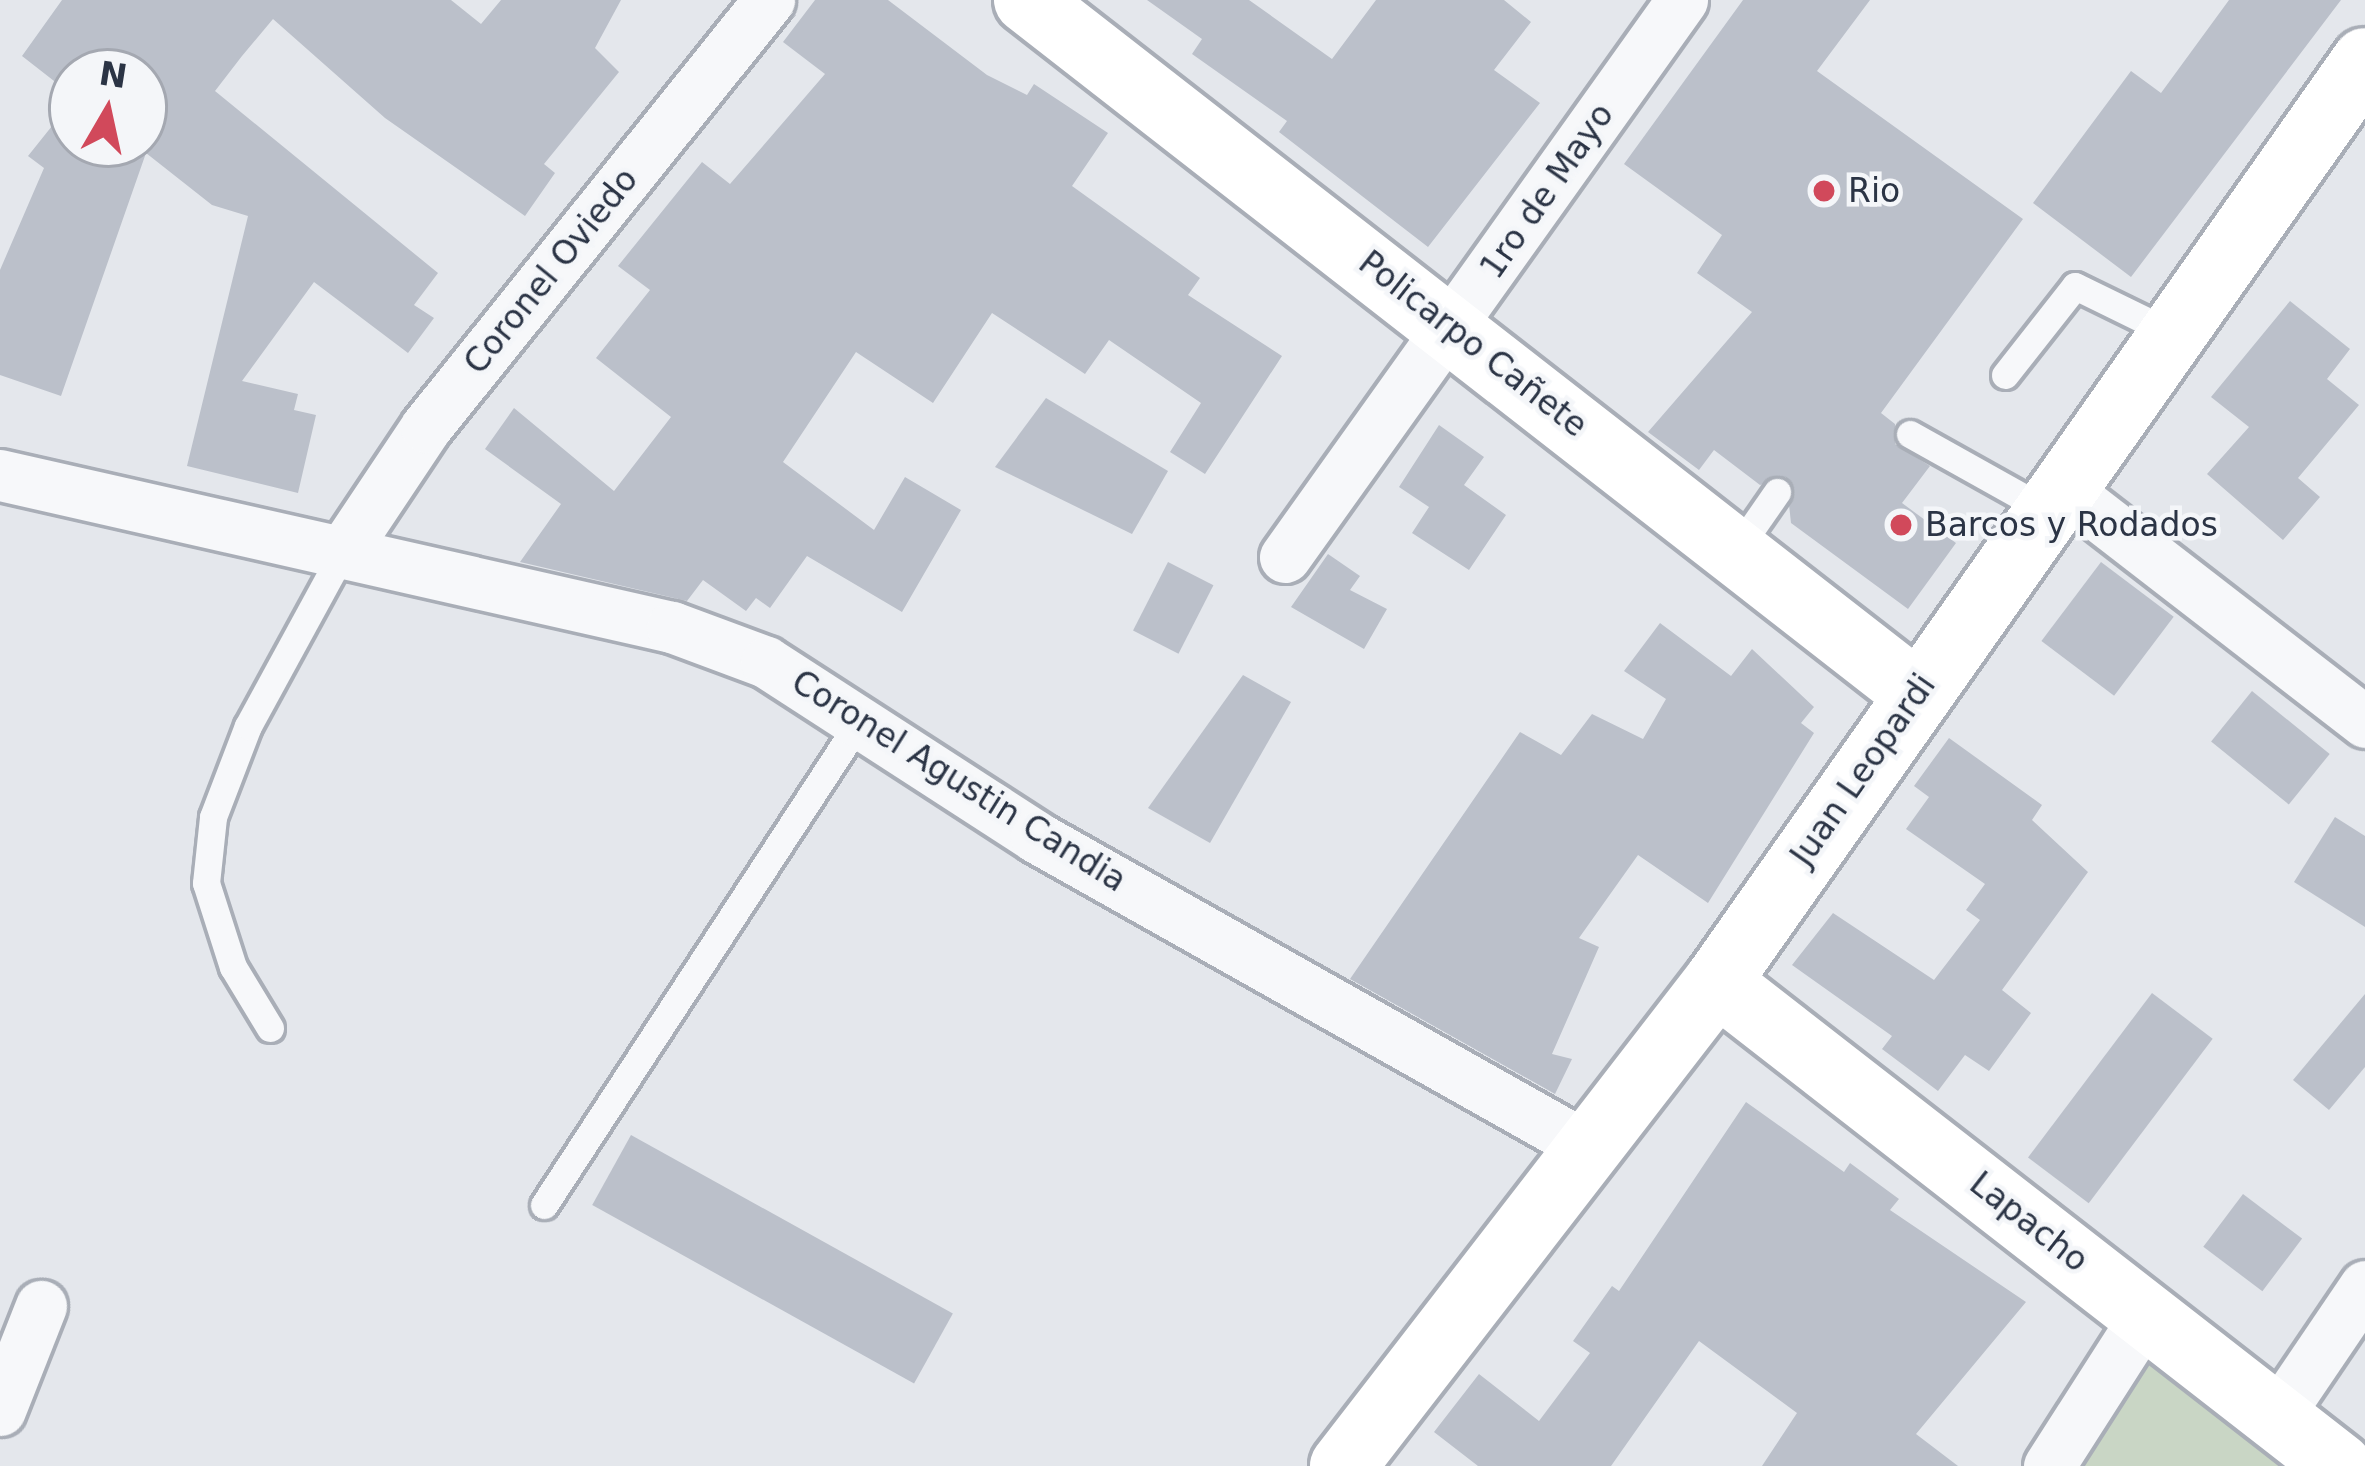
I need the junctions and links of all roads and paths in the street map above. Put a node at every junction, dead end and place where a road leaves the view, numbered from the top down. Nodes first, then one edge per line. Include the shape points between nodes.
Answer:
1 (770, 0) edge
2 (1028, 0) edge
3 (1682, 0) edge
4 (2365, 61) edge
5 (1452, 327) junction
6 (2173, 334) junction
7 (2005, 375) dead end
8 (1910, 434) dead end
9 (0, 475) edge
10 (1778, 492) dead end
11 (2056, 500) junction
12 (344, 550) junction
13 (1736, 551) junction
14 (1285, 556) dead end
15 (1915, 692) junction
16 (864, 716) junction
17 (2365, 722) edge
18 (1717, 982) junction
19 (270, 1028) dead end
20 (1587, 1147) junction
21 (544, 1205) dead end
22 (2365, 1286) edge
23 (40, 1306) dead end
24 (2147, 1313) junction
25 (0, 1410) edge
26 (2277, 1416) junction
27 (1343, 1466) edge
28 (2049, 1466) edge
29 (2339, 1466) edge

1 - 12 street, Coronel Oviedo via 426,427
2 - 5 street, Policarpo Cañete
3 - 5 street, 1ro de Mayo
4 - 6 street, Juan Leopardi
5 - 13 street, Policarpo Cañete
5 - 14 street, 1ro de Mayo
6 - 7 lane via 2075,286
6 - 11 street, Juan Leopardi
8 - 11 lane
9 - 12 street, Coronel Agustin Candia
10 - 13 lane
11 - 15 street, Juan Leopardi
11 - 17 street
12 - 16 street, Coronel Agustin Candia via 672,627 813,683
12 - 19 lane via 248,726 213,817 206,884 233,967
13 - 15 street, Policarpo Cañete
15 - 18 street, Juan Leopardi
16 - 20 street, Coronel Agustin Candia via 1036,837
16 - 21 lane
18 - 20 street, Juan Leopardi
18 - 24 street, Lapacho
20 - 27 street, Juan Leopardi
22 - 26 street
23 - 25 street
24 - 26 street, Lapacho
24 - 28 street
26 - 29 street, Lapacho

